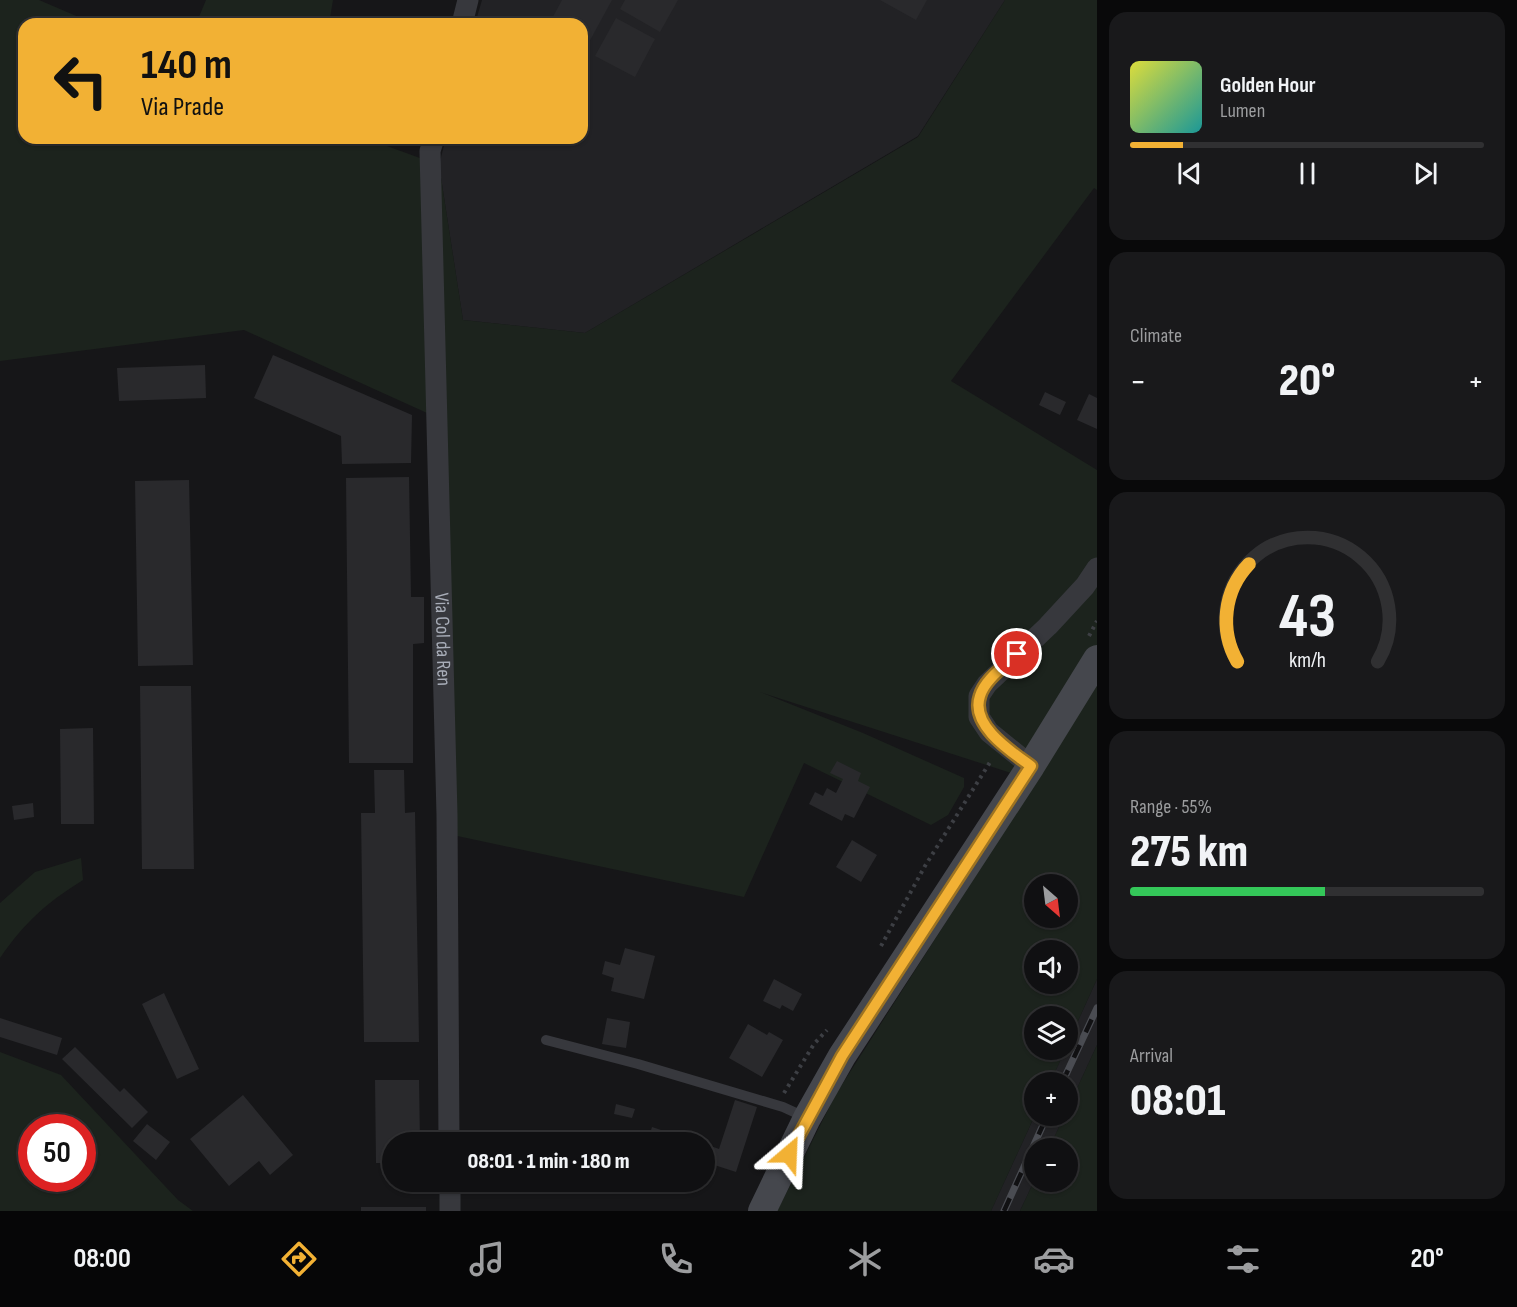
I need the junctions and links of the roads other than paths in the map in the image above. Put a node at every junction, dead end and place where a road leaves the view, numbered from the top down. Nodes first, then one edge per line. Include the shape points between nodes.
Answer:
1 (468, 0) edge
2 (464, 18) edge
3 (432, 144) edge
4 (1097, 568) edge
5 (1097, 659) edge
6 (1031, 766) junction
7 (546, 1040) dead end
8 (807, 1118) junction
9 (449, 1132) edge
10 (450, 1192) edge
11 (450, 1211) edge
12 (762, 1211) edge

1 - 2 street
3 - 9 street, Via Col da Ren via 447,815
4 - 6 street via 1048,626 979,696 979,717 989,732
5 - 6 main road
6 - 8 main road via 842,1056
7 - 8 lane via 783,1107
8 - 12 main road
10 - 11 street

